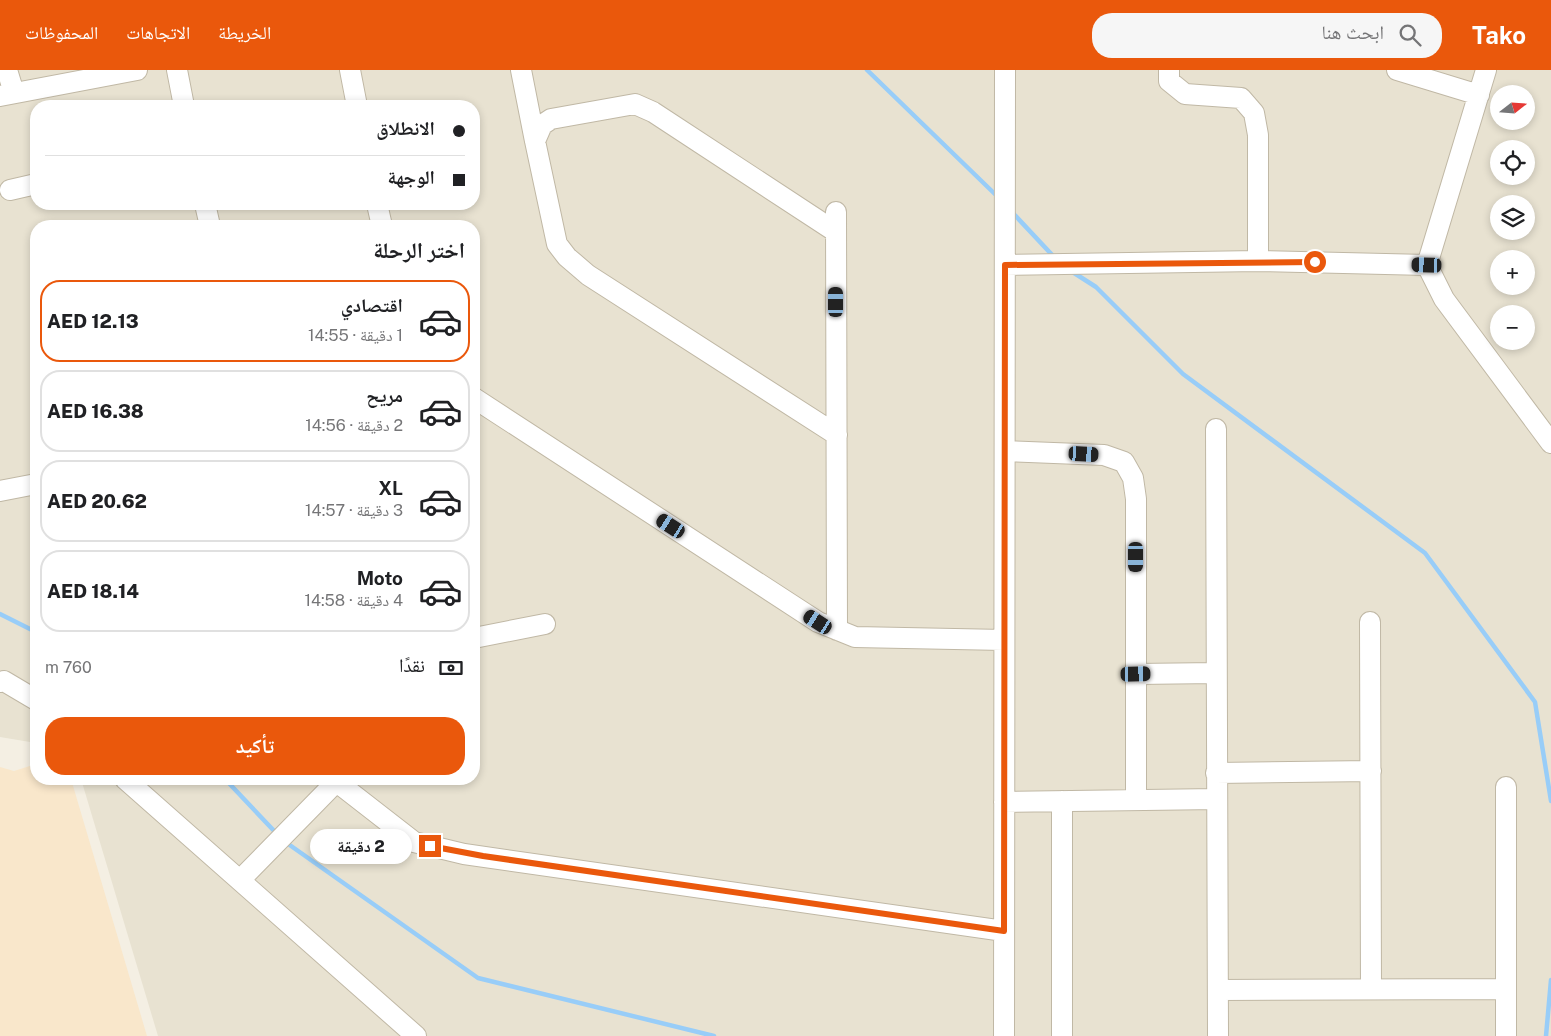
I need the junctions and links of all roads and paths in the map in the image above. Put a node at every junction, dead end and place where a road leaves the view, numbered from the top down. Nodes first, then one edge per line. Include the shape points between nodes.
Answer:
1 (7, 70) edge
2 (137, 70) edge
3 (177, 70) edge
4 (350, 70) edge
5 (521, 70) edge
6 (1005, 70) edge
7 (1169, 70) edge
8 (1397, 70) edge
9 (1486, 70) edge
10 (7, 95) edge
11 (1478, 95) junction
12 (183, 100) edge
13 (356, 100) edge
14 (534, 141) junction
15 (30, 185) edge
16 (10, 190) dead end
17 (836, 212) dead end
18 (836, 232) junction
19 (1258, 261) junction
20 (1005, 265) junction
21 (1427, 265) junction
22 (480, 402) edge
23 (1216, 429) dead end
24 (837, 435) junction
25 (1551, 443) edge
26 (1004, 451) junction
27 (30, 485) edge
28 (0, 491) edge
29 (1370, 622) dead end
30 (545, 624) dead end
31 (838, 630) junction
32 (480, 637) edge
33 (1004, 640) junction
34 (1216, 673) junction
35 (1136, 674) junction
36 (0, 682) edge
37 (30, 696) edge
38 (1371, 771) junction
39 (1216, 773) junction
40 (132, 785) edge
41 (330, 785) edge
42 (339, 785) edge
43 (1506, 787) dead end
44 (1216, 799) junction
45 (1136, 800) junction
46 (1062, 801) junction
47 (1004, 802) junction
48 (240, 880) junction
49 (1004, 931) junction
50 (1371, 989) junction
51 (1506, 989) junction
52 (1219, 990) junction
53 (416, 1036) edge
54 (1004, 1036) edge
55 (1062, 1036) edge
56 (1218, 1036) edge
57 (1506, 1036) edge

1 - 10 street
2 - 10 street
3 - 12 street
4 - 13 street
5 - 14 street
6 - 20 street
7 - 19 street via 1168,81 1185,94 1241,98 1254,112 1258,135
8 - 11 street
9 - 11 street
11 - 21 street
14 - 18 street via 542,125 551,119 635,104 653,112
14 - 24 street via 557,244 567,257 588,275
15 - 16 street
17 - 18 street
18 - 24 street
19 - 20 street
19 - 21 street
20 - 26 street
21 - 25 street via 1444,299
22 - 31 street via 818,622
23 - 34 street
24 - 31 street
26 - 33 street
26 - 35 street via 1104,455 1124,462 1133,478 1136,499
27 - 28 street
29 - 38 street
30 - 32 street
31 - 33 street via 855,637
33 - 47 street
34 - 35 street
34 - 39 street
35 - 45 street
36 - 37 street via 4,681
38 - 39 street
38 - 50 street
39 - 44 street
40 - 48 street
41 - 48 street
42 - 49 street via 414,842 464,854
43 - 51 street
44 - 45 street
44 - 52 street
45 - 46 street
46 - 47 street
46 - 55 street
47 - 49 street
48 - 53 street
49 - 54 street
50 - 51 street
50 - 52 street
51 - 57 street
52 - 56 street

